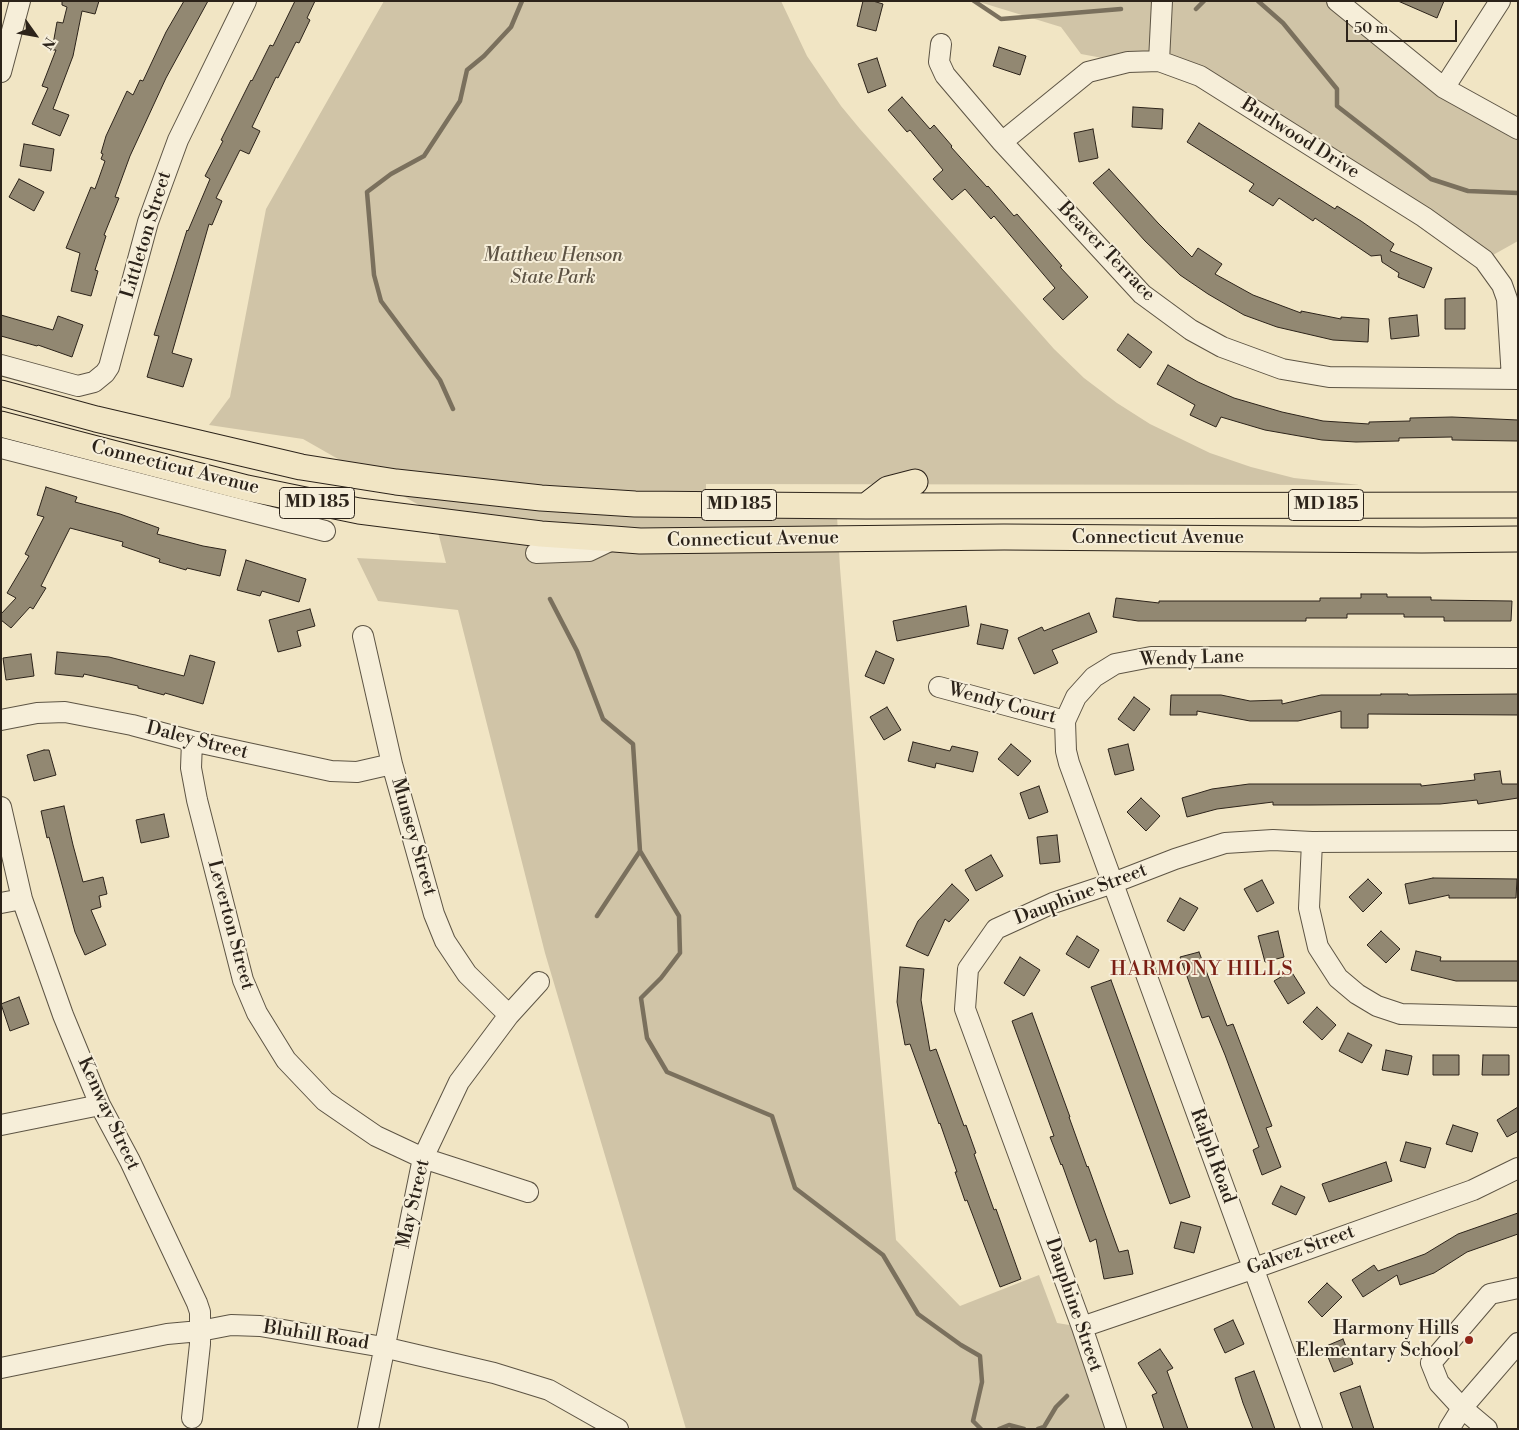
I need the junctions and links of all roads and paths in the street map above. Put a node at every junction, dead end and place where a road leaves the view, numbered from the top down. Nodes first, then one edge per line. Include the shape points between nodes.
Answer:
1 (20, 1) edge
2 (246, 1) edge
3 (1162, 1) edge
4 (1336, 1) edge
5 (1500, 1) edge
6 (941, 44) dead end
7 (1159, 61) junction
8 (1, 72) edge
9 (1444, 88) junction
10 (1518, 129) edge
11 (1002, 142) junction
12 (1, 365) edge
13 (1515, 379) edge
14 (6, 395) edge
15 (1, 425) edge
16 (1, 448) edge
17 (915, 482) dead end
18 (1518, 505) edge
19 (855, 506) junction
20 (1004, 506) junction
21 (325, 531) dead end
22 (1004, 537) junction
23 (614, 539) junction
24 (1518, 539) edge
25 (536, 552) dead end
26 (363, 636) dead end
27 (1518, 658) edge
28 (939, 687) dead end
29 (1, 720) edge
30 (1066, 721) junction
31 (192, 741) junction
32 (392, 764) junction
33 (1, 807) edge
34 (1518, 841) edge
35 (1312, 842) junction
36 (1113, 883) junction
37 (22, 898) junction
38 (1, 903) edge
39 (539, 982) dead end
40 (509, 1015) junction
41 (1518, 1017) edge
42 (100, 1105) junction
43 (1, 1125) edge
44 (423, 1158) junction
45 (1518, 1168) edge
46 (528, 1192) dead end
47 (1252, 1268) junction
48 (1518, 1288) edge
49 (1082, 1327) junction
50 (200, 1331) junction
51 (1518, 1343) edge
52 (384, 1347) junction
53 (1, 1368) edge
54 (1462, 1408) junction
55 (192, 1418) dead end
56 (368, 1429) edge
57 (618, 1429) edge
58 (1116, 1429) edge
59 (1312, 1429) edge
60 (1449, 1429) edge
61 (1487, 1429) edge

1 - 8 street
2 - 12 street, Littleton Street via 178,140 148,222 105,373 94,382 78,386
3 - 7 street
4 - 9 street
5 - 9 street
6 - 11 street, Beaver Terrace via 939,62 945,75
7 - 11 street, Burlwood Drive via 1128,62 1088,72
7 - 13 street, Burlwood Drive via 1200,76 1424,218 1484,260 1502,285 1507,299
9 - 10 street
11 - 13 street, Beaver Terrace via 1142,294 1190,330 1222,347 1282,369 1329,377
14 - 15 street
14 - 19 main road, Connecticut Avenue / MD 185 via 301,467 396,482 541,498 635,504
15 - 23 main road, Connecticut Avenue / MD 185 via 247,488 359,511 541,534
16 - 21 street
17 - 19 main road via 888,489
18 - 20 main road, Connecticut Avenue / MD 185
19 - 20 main road, Connecticut Avenue / MD 185
20 - 22 main road
22 - 23 main road, Connecticut Avenue / MD 185
22 - 24 main road, Connecticut Avenue / MD 185
23 - 25 street via 589,551
26 - 32 street, Munsey Street
27 - 30 street, Wendy Lane via 1151,657 1115,664 1094,677 1076,697
28 - 30 street, Wendy Court
29 - 31 street, Daley Street via 37,712 64,712
30 - 36 street, Wendy Lane via 1069,764
31 - 32 street, Daley Street via 331,771 357,772
31 - 44 street, Leverton Street via 191,768 198,800 242,980 257,1013 286,1060 325,1100 376,1136
32 - 40 street, Munsey Street via 434,914 445,941 467,974
33 - 37 street, Kenway Street
34 - 35 street, Dauphine Street
35 - 36 street, Dauphine Street via 1273,840 1225,844 1174,859
35 - 41 street via 1309,908 1318,947 1338,978 1377,1006 1401,1014
36 - 47 street, Ralph Road
36 - 49 street, Dauphine Street via 1053,903 996,929 968,969 965,1009
37 - 38 street
37 - 42 street, Kenway Street via 63,1015
39 - 40 street, May Street
40 - 44 street, May Street via 459,1082
42 - 43 street
42 - 50 street, Kenway Street via 197,1303
44 - 46 street, Leverton Street
44 - 52 street, May Street
45 - 47 street, Galvez Street via 1473,1190
47 - 49 street, Galvez Street
47 - 59 street, Ralph Road
48 - 54 street via 1490,1294 1431,1364 1439,1383
49 - 58 street, Dauphine Street
50 - 52 street, Bluhill Road via 231,1325 260,1326
50 - 53 street, Bluhill Road via 167,1334
50 - 55 street, Kenway Street
51 - 54 street
52 - 56 street, May Street
52 - 57 street, Bluhill Road via 494,1372 550,1390
54 - 60 street
54 - 61 street

